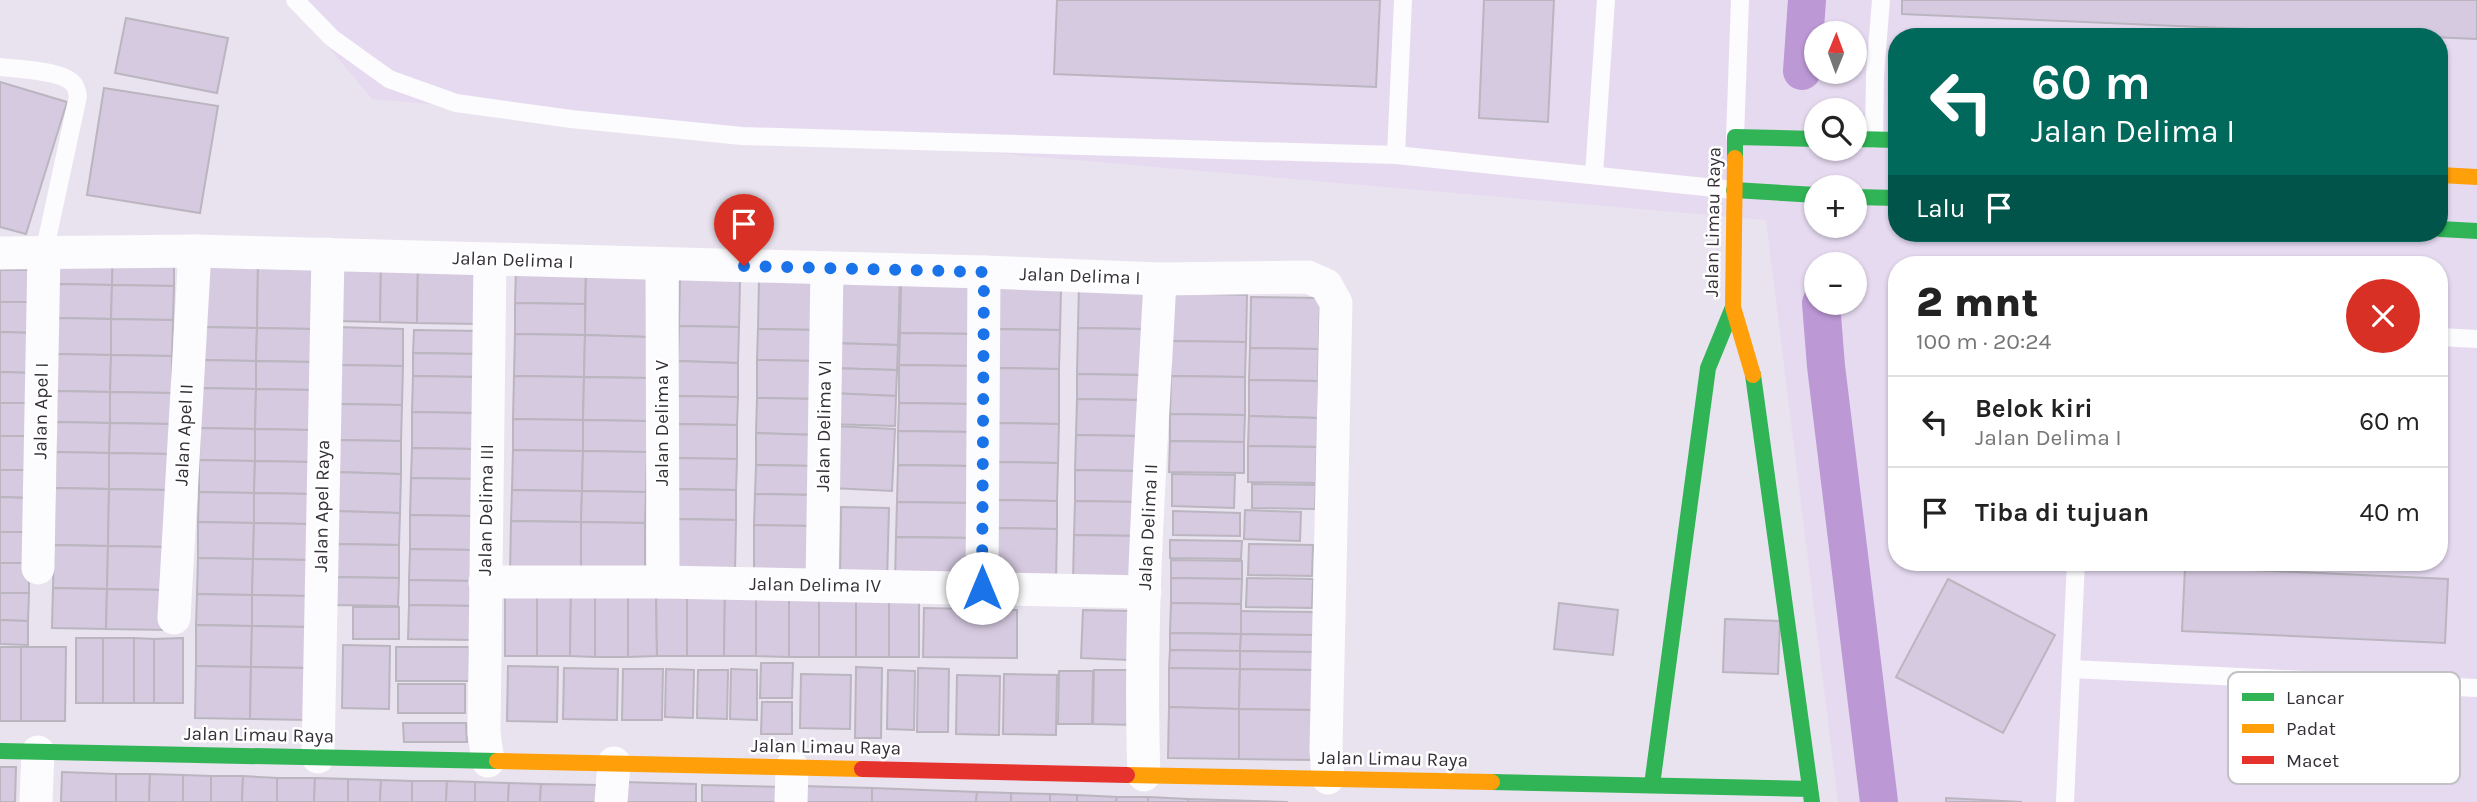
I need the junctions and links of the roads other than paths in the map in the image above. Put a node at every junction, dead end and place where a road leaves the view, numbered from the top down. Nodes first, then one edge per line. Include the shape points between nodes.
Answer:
1 (295, 0) edge
2 (1403, 0) edge
3 (1606, 0) edge
4 (1740, 0) edge
5 (1881, 0) edge
6 (0, 67) edge
7 (1867, 122) edge
8 (1735, 137) junction
9 (1804, 139) edge
10 (1867, 139) edge
11 (1888, 140) edge
12 (1396, 155) junction
13 (1594, 175) junction
14 (2448, 175) edge
15 (2477, 177) edge
16 (1734, 190) junction
17 (1804, 195) edge
18 (1867, 197) edge
19 (1888, 198) edge
20 (2448, 229) edge
21 (2477, 231) edge
22 (195, 251) junction
23 (0, 253) edge
24 (44, 253) junction
25 (328, 254) junction
26 (490, 260) junction
27 (662, 264) junction
28 (827, 268) junction
29 (984, 272) junction
30 (1160, 279) junction
31 (1733, 307) junction
32 (2448, 337) edge
33 (2477, 339) edge
34 (38, 568) dead end
35 (2076, 571) edge
36 (485, 582) junction
37 (663, 582) junction
38 (822, 585) junction
39 (982, 588) junction
40 (1145, 592) junction
41 (174, 618) dead end
42 (2071, 669) junction
43 (2228, 676) edge
44 (0, 751) edge
45 (37, 752) junction
46 (318, 757) junction
47 (488, 761) junction
48 (614, 764) junction
49 (792, 767) junction
50 (1144, 775) junction
51 (1408, 780) junction
52 (1652, 785) junction
53 (1314, 786) edge
54 (1491, 792) edge
55 (1811, 795) edge
56 (36, 802) edge
57 (611, 802) edge
58 (791, 802) edge
59 (1408, 802) edge
60 (2065, 802) edge

1 - 12 lane via 331,38 389,79 456,103 742,136
2 - 12 lane
3 - 13 lane
4 - 8 lane
5 - 7 lane
6 - 24 lane via 69,79 78,96
8 - 9 street
8 - 16 street, Jalan Limau Raya
10 - 11 street
12 - 13 lane
13 - 16 lane
14 - 15 street
16 - 17 street
16 - 31 street, Jalan Limau Raya
18 - 19 street
20 - 21 street
22 - 24 street, Jalan Delima I
22 - 25 street, Jalan Delima I
22 - 41 street, Jalan Apel II
23 - 24 street, Jalan Delima I
24 - 34 street, Jalan Apel I
25 - 26 street, Jalan Delima I
25 - 46 street, Jalan Apel Raya
26 - 27 street, Jalan Delima I
26 - 36 street, Jalan Delima III
27 - 28 street, Jalan Delima I
27 - 37 street, Jalan Delima V
28 - 29 street, Jalan Delima I
28 - 38 street, Jalan Delima VI
29 - 30 street, Jalan Delima I
29 - 39 street
30 - 40 street, Jalan Delima II
30 - 53 street, Jalan Delima I via 1308,278 1326,285 1336,303 1326,750
31 - 52 street, Jalan Limau Raya via 1709,369
31 - 55 street, Jalan Limau Raya via 1752,366
32 - 33 lane
35 - 42 lane
36 - 37 street, Jalan Delima IV
36 - 47 street, Jalan Delima III via 484,733
37 - 38 street, Jalan Delima IV
38 - 39 street, Jalan Delima IV
39 - 40 street, Jalan Delima IV
40 - 50 street, Jalan Delima II
42 - 43 lane
42 - 60 lane
44 - 45 street, Jalan Limau Raya
45 - 46 street, Jalan Limau Raya
45 - 56 street
46 - 47 street, Jalan Limau Raya
47 - 48 street, Jalan Limau Raya
48 - 49 street, Jalan Limau Raya
48 - 57 street
49 - 50 street, Jalan Limau Raya
49 - 58 street
50 - 53 street, Jalan Limau Raya
51 - 53 street, Jalan Limau Raya
51 - 54 street, Jalan Limau Raya
51 - 59 lane
52 - 54 street, Jalan Limau Raya
52 - 55 street, Jalan Limau Raya

